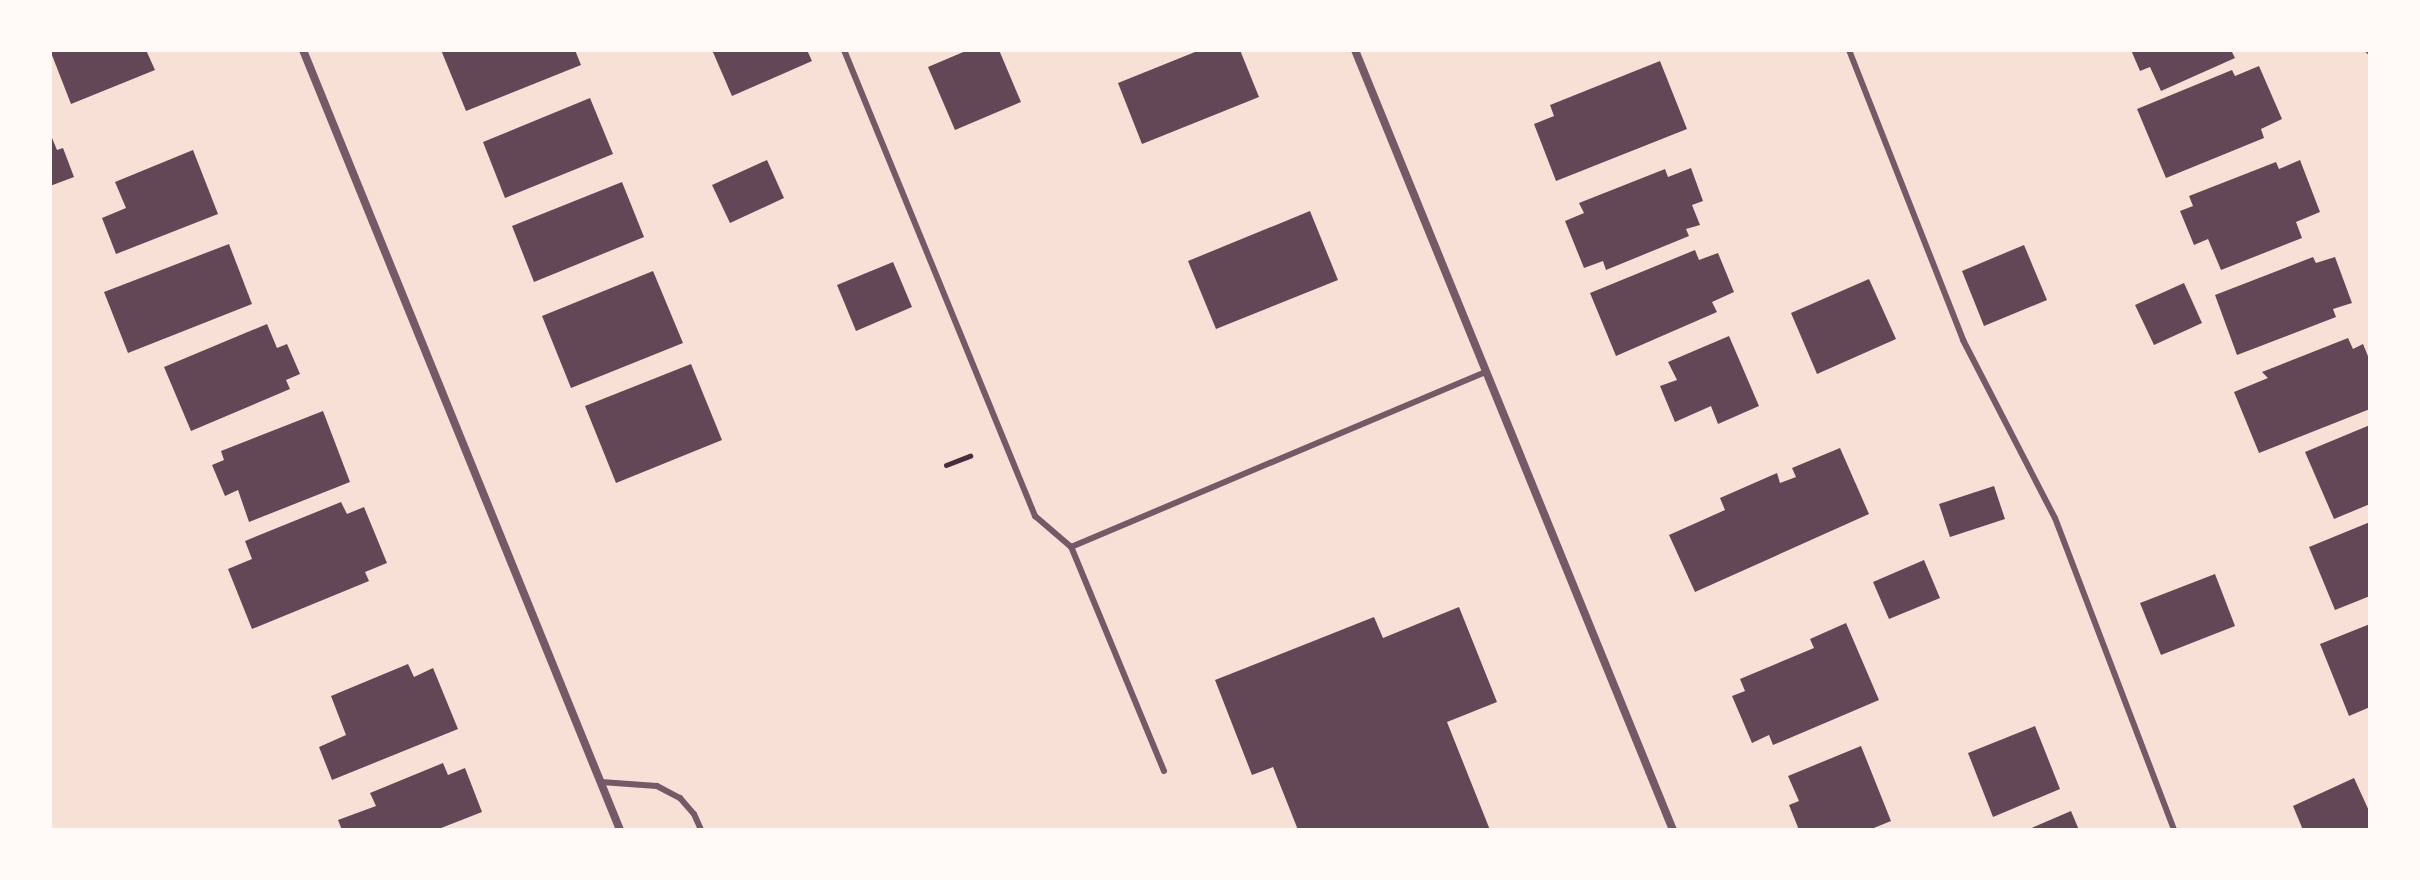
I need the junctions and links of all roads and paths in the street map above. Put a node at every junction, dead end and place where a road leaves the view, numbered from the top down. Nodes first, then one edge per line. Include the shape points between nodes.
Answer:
1 (303, 50) edge
2 (844, 50) edge
3 (1355, 50) edge
4 (1849, 50) edge
5 (1486, 372) junction
6 (1071, 547) junction
7 (1164, 771) dead end
8 (601, 782) junction
9 (620, 830) edge
10 (701, 830) edge
11 (1673, 830) edge
12 (2174, 830) edge

1 - 8 street
2 - 6 lane via 1035,516
3 - 5 street
4 - 12 lane via 1963,340 2055,518
5 - 6 lane
5 - 11 street
6 - 7 lane
8 - 9 street
8 - 10 lane via 657,786 680,798

